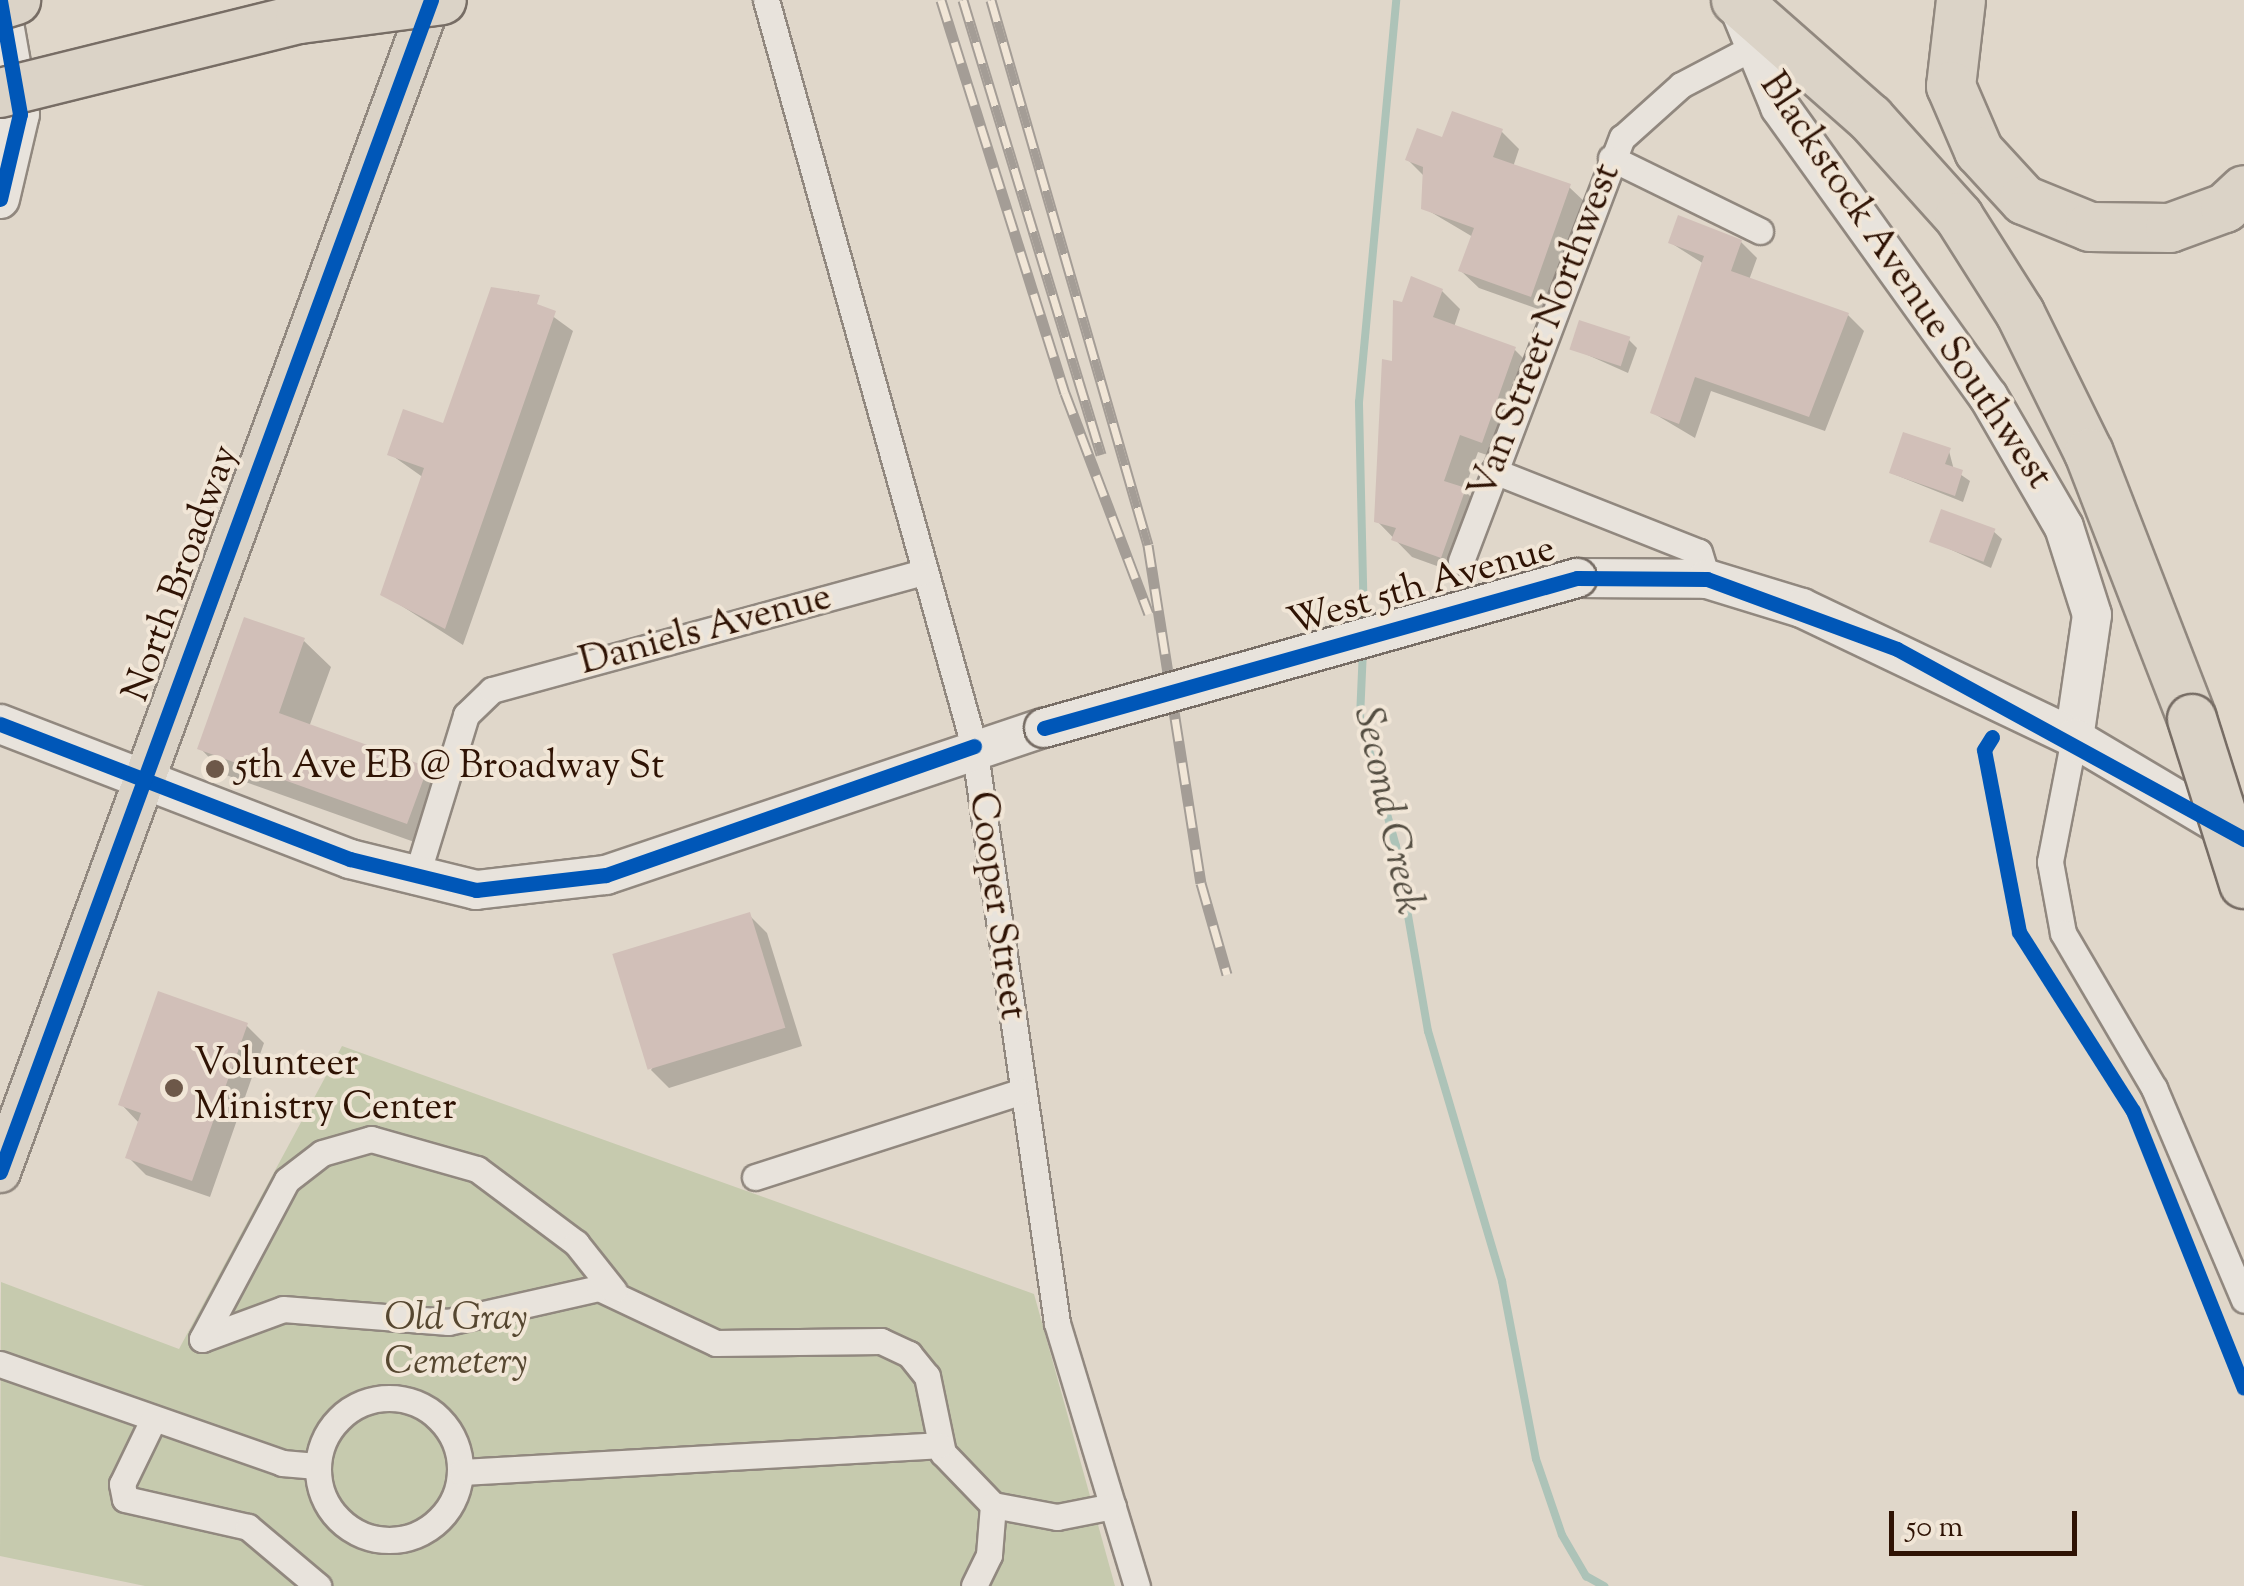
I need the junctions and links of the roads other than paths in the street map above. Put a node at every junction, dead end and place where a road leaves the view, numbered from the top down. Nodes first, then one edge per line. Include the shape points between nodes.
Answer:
1 (16, 0) edge
2 (431, 0) edge
3 (442, 0) edge
4 (766, 0) edge
5 (1736, 0) edge
6 (1962, 0) edge
7 (0, 3) edge
8 (1750, 49) junction
9 (0, 94) edge
10 (1611, 158) junction
11 (2244, 190) edge
12 (0, 199) edge
13 (1760, 230) dead end
14 (1494, 471) junction
15 (1461, 561) dead end
16 (921, 574) junction
17 (1707, 579) junction
18 (0, 724) edge
19 (2074, 738) junction
20 (974, 746) junction
21 (144, 777) junction
22 (2244, 839) edge
23 (415, 880) junction
24 (2244, 884) edge
25 (1020, 1092) junction
26 (0, 1172) edge
27 (755, 1177) dead end
28 (614, 1292) junction
29 (2244, 1300) edge
30 (0, 1364) edge
31 (153, 1420) junction
32 (939, 1445) junction
33 (317, 1466) junction
34 (461, 1472) junction
35 (993, 1505) junction
36 (1113, 1506) junction
37 (318, 1586) edge
38 (974, 1586) edge
39 (1137, 1586) edge

1 - 7 highway, bridge
2 - 21 main road, North Broadway
3 - 9 highway, bridge via 300,19
4 - 16 street, Cooper Street
5 - 8 street, Blackstock Avenue Southwest
5 - 24 highway, bridge via 1901,152 1958,217 2020,313 2089,453 2192,719
6 - 11 highway via 1951,86 1978,151 2024,200 2090,228 2170,228 2225,208
7 - 12 street via 20,114
8 - 10 street, Van Street Northwest via 1670,94
8 - 19 street, Blackstock Avenue Southwest via 1821,169 1988,396 2064,527 2092,614
10 - 13 street
10 - 14 street, Van Street Northwest
14 - 15 street, Van Street Northwest
14 - 17 street, West 5th Avenue via 1699,552
16 - 20 street, Cooper Street
16 - 23 street, Daniels Avenue via 492,690 466,715
17 - 19 street, West 5th Avenue via 1865,635
17 - 20 street, West 5th Avenue, bridge via 1577,578
18 - 21 street, West 5th Avenue
19 - 22 street, West 5th Avenue
19 - 29 street via 2050,862 2062,933 2161,1102
20 - 23 street, West 5th Avenue via 584,880 476,890
20 - 25 street, Cooper Street
21 - 23 street, West 5th Avenue
21 - 26 main road, North Broadway
25 - 27 street
25 - 36 street, Cooper Street via 1057,1323
28 - 28 street via 569,1291 448,1322 283,1308 202,1339 298,1167 370,1139 478,1169 576,1243
28 - 32 street via 716,1343 845,1336 898,1347 939,1400
30 - 31 street
31 - 33 street
31 - 37 street via 122,1484 126,1500 248,1527
32 - 34 street
32 - 35 street
33 - 34 street via 329,1509 386,1541 446,1514
33 - 34 street via 321,1444 349,1409 392,1397 449,1429
35 - 36 street via 1058,1516
35 - 38 street via 989,1555
36 - 39 street, Cooper Street

